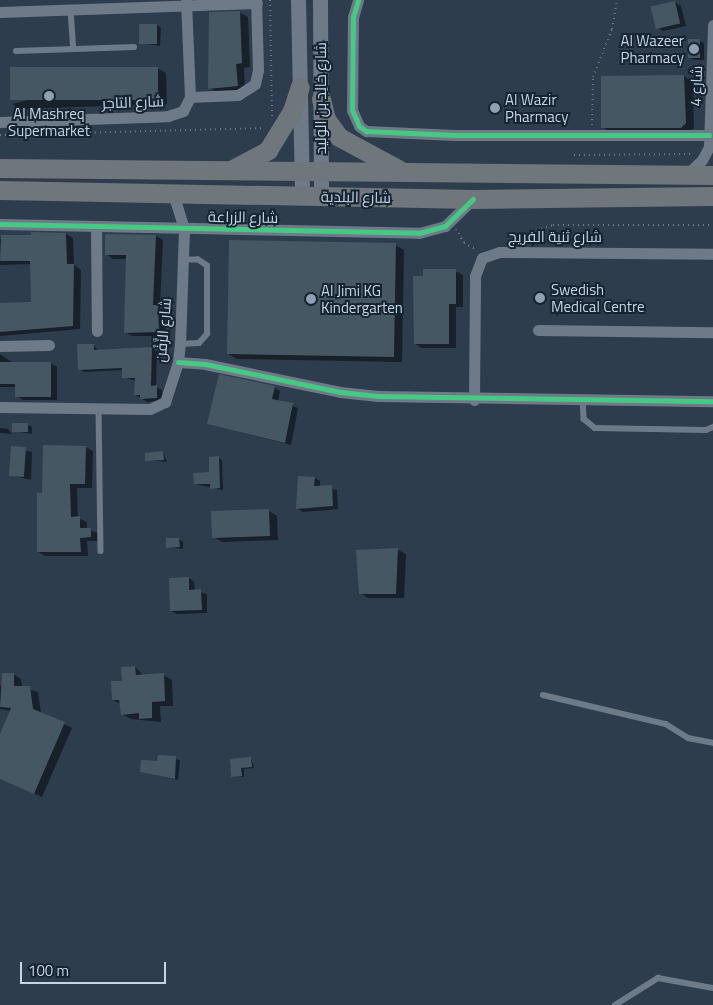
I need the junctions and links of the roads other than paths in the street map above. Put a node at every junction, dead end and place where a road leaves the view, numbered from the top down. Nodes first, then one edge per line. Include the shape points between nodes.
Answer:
1 (298, 0) edge
2 (320, 0) edge
3 (358, 0) edge
4 (256, 2) edge
5 (186, 3) edge
6 (71, 5) edge
7 (0, 12) edge
8 (713, 26) edge
9 (134, 47) dead end
10 (74, 49) junction
11 (16, 51) dead end
12 (300, 87) junction
13 (190, 97) junction
14 (321, 99) junction
15 (0, 122) edge
16 (711, 130) edge
17 (709, 151) edge
18 (3, 165) edge
19 (228, 171) junction
20 (311, 171) junction
21 (403, 171) junction
22 (440, 172) junction
23 (685, 175) junction
24 (713, 175) edge
25 (0, 190) edge
26 (173, 193) junction
27 (302, 196) junction
28 (713, 196) edge
29 (327, 197) junction
30 (473, 199) junction
31 (0, 224) edge
32 (96, 226) junction
33 (184, 229) junction
34 (713, 254) edge
35 (183, 260) junction
36 (538, 330) dead end
37 (97, 331) dead end
38 (713, 332) edge
39 (180, 344) junction
40 (49, 345) dead end
41 (0, 346) edge
42 (178, 362) junction
43 (582, 399) junction
44 (474, 400) junction
45 (713, 401) edge
46 (0, 407) edge
47 (99, 408) junction
48 (713, 427) edge
49 (101, 551) dead end
50 (543, 695) dead end
51 (713, 743) edge
52 (713, 988) edge
53 (615, 1005) edge

1 - 12 street, شارع خالِد بن الوليد
2 - 14 street, شارع خالِد بن الوليد
3 - 16 street via 353,17 352,110 359,126 366,131 446,135 592,135
4 - 5 street
4 - 13 street via 258,70 255,84 238,95
5 - 6 street
5 - 13 street
6 - 7 street
6 - 10 lane
8 - 16 street, شارع 4
9 - 10 lane
10 - 11 lane
12 - 19 main road via 263,155
12 - 20 street, شارع خالِد بن الوليد
13 - 15 street, شارع التاجر via 183,111 175,115
14 - 20 street, شارع خالِد بن الوليد
14 - 21 main road via 326,119 339,138
16 - 17 street, شارع 4
17 - 23 street
18 - 19 main road, شارع البلدية
19 - 20 main road, شارع البلدية
20 - 21 main road, شارع البلدية
20 - 27 street, شارع خالِد بن الوليد
20 - 29 street, شارع خالِد بن الوليد
21 - 22 main road, شارع البلدية
22 - 23 main road, شارع البلدية
22 - 29 main road via 402,184 336,184 330,188
23 - 24 main road, شارع البلدية
25 - 26 main road, شارع البلدية
26 - 27 main road, شارع البلدية
26 - 33 street, شارع الزَّفْن
27 - 29 main road, شارع البلدية
28 - 30 main road, شارع البلدية
29 - 30 main road, شارع البلدية
30 - 33 street, شارع الزراعة via 451,221 437,229 419,232
31 - 32 street, شارع الزراعة
32 - 33 street, شارع الزراعة
32 - 37 street
33 - 35 street, شارع الزَّفْن
34 - 44 street, شارع ثنية الفريج via 499,252 482,258 475,276
35 - 39 street, شارع الزَّفْن
35 - 39 lane via 198,260 207,266 208,334 199,343
36 - 38 street
39 - 42 street, شارع الزَّفْن
40 - 41 street
42 - 44 street via 205,364 354,394
42 - 47 street, شارع الزَّفْن via 166,398 158,408
43 - 44 street
43 - 45 street
43 - 48 lane via 584,419 595,428 706,430
46 - 47 street, شارع الزَّفْن
47 - 49 lane
50 - 51 lane via 666,724 683,736
52 - 53 lane via 658,978

